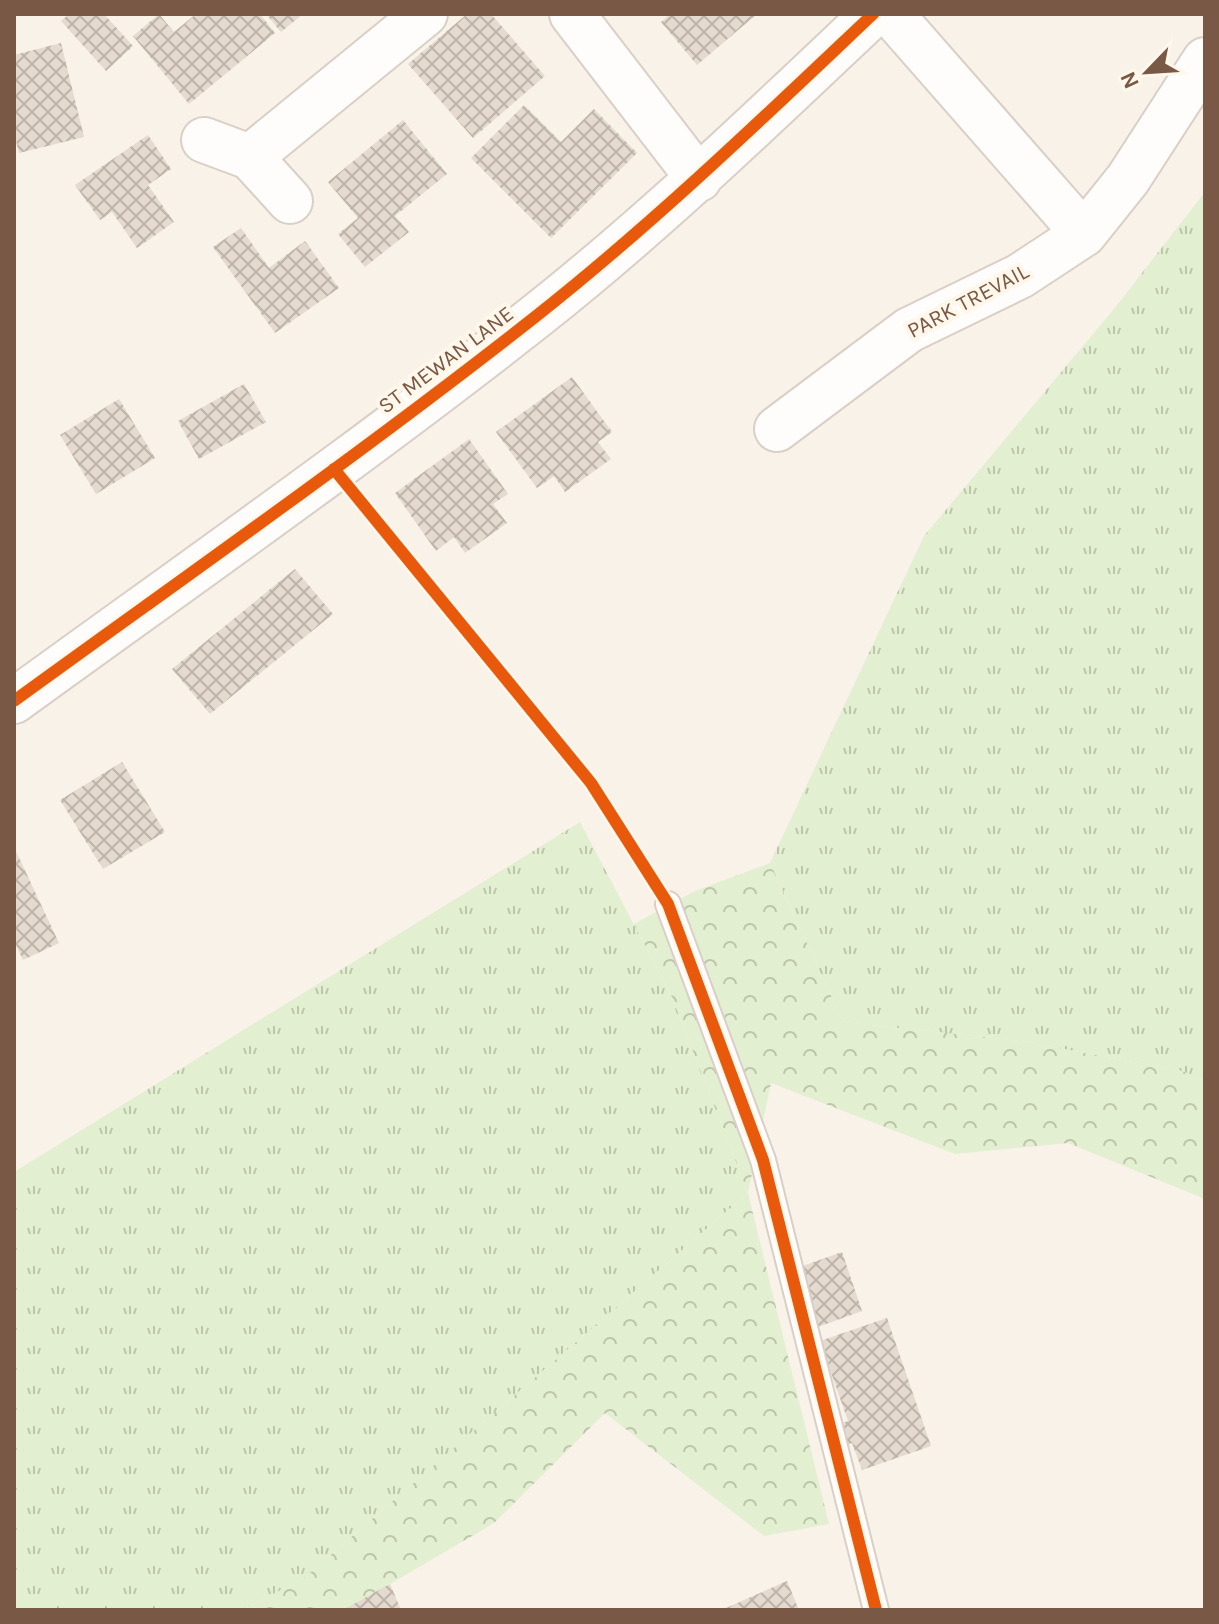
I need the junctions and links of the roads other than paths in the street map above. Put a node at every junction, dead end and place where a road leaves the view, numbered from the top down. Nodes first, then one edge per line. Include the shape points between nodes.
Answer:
1 (425, 14) edge
2 (572, 14) edge
3 (873, 14) edge
4 (891, 14) edge
5 (1205, 60) edge
6 (204, 140) dead end
7 (250, 157) junction
8 (699, 179) junction
9 (290, 201) dead end
10 (1084, 234) junction
11 (777, 429) dead end
12 (14, 701) edge
13 (668, 904) road end
14 (876, 1610) edge

1 - 7 street
2 - 8 street
3 - 8 street, ST MEWAN LANE
4 - 10 street
5 - 10 street, PARK TREVAIL via 1128,179
6 - 7 street
7 - 9 street
8 - 12 street, ST MEWAN LANE via 537,315
10 - 11 street, PARK TREVAIL via 1020,276 909,330
13 - 14 lane via 763,1160

